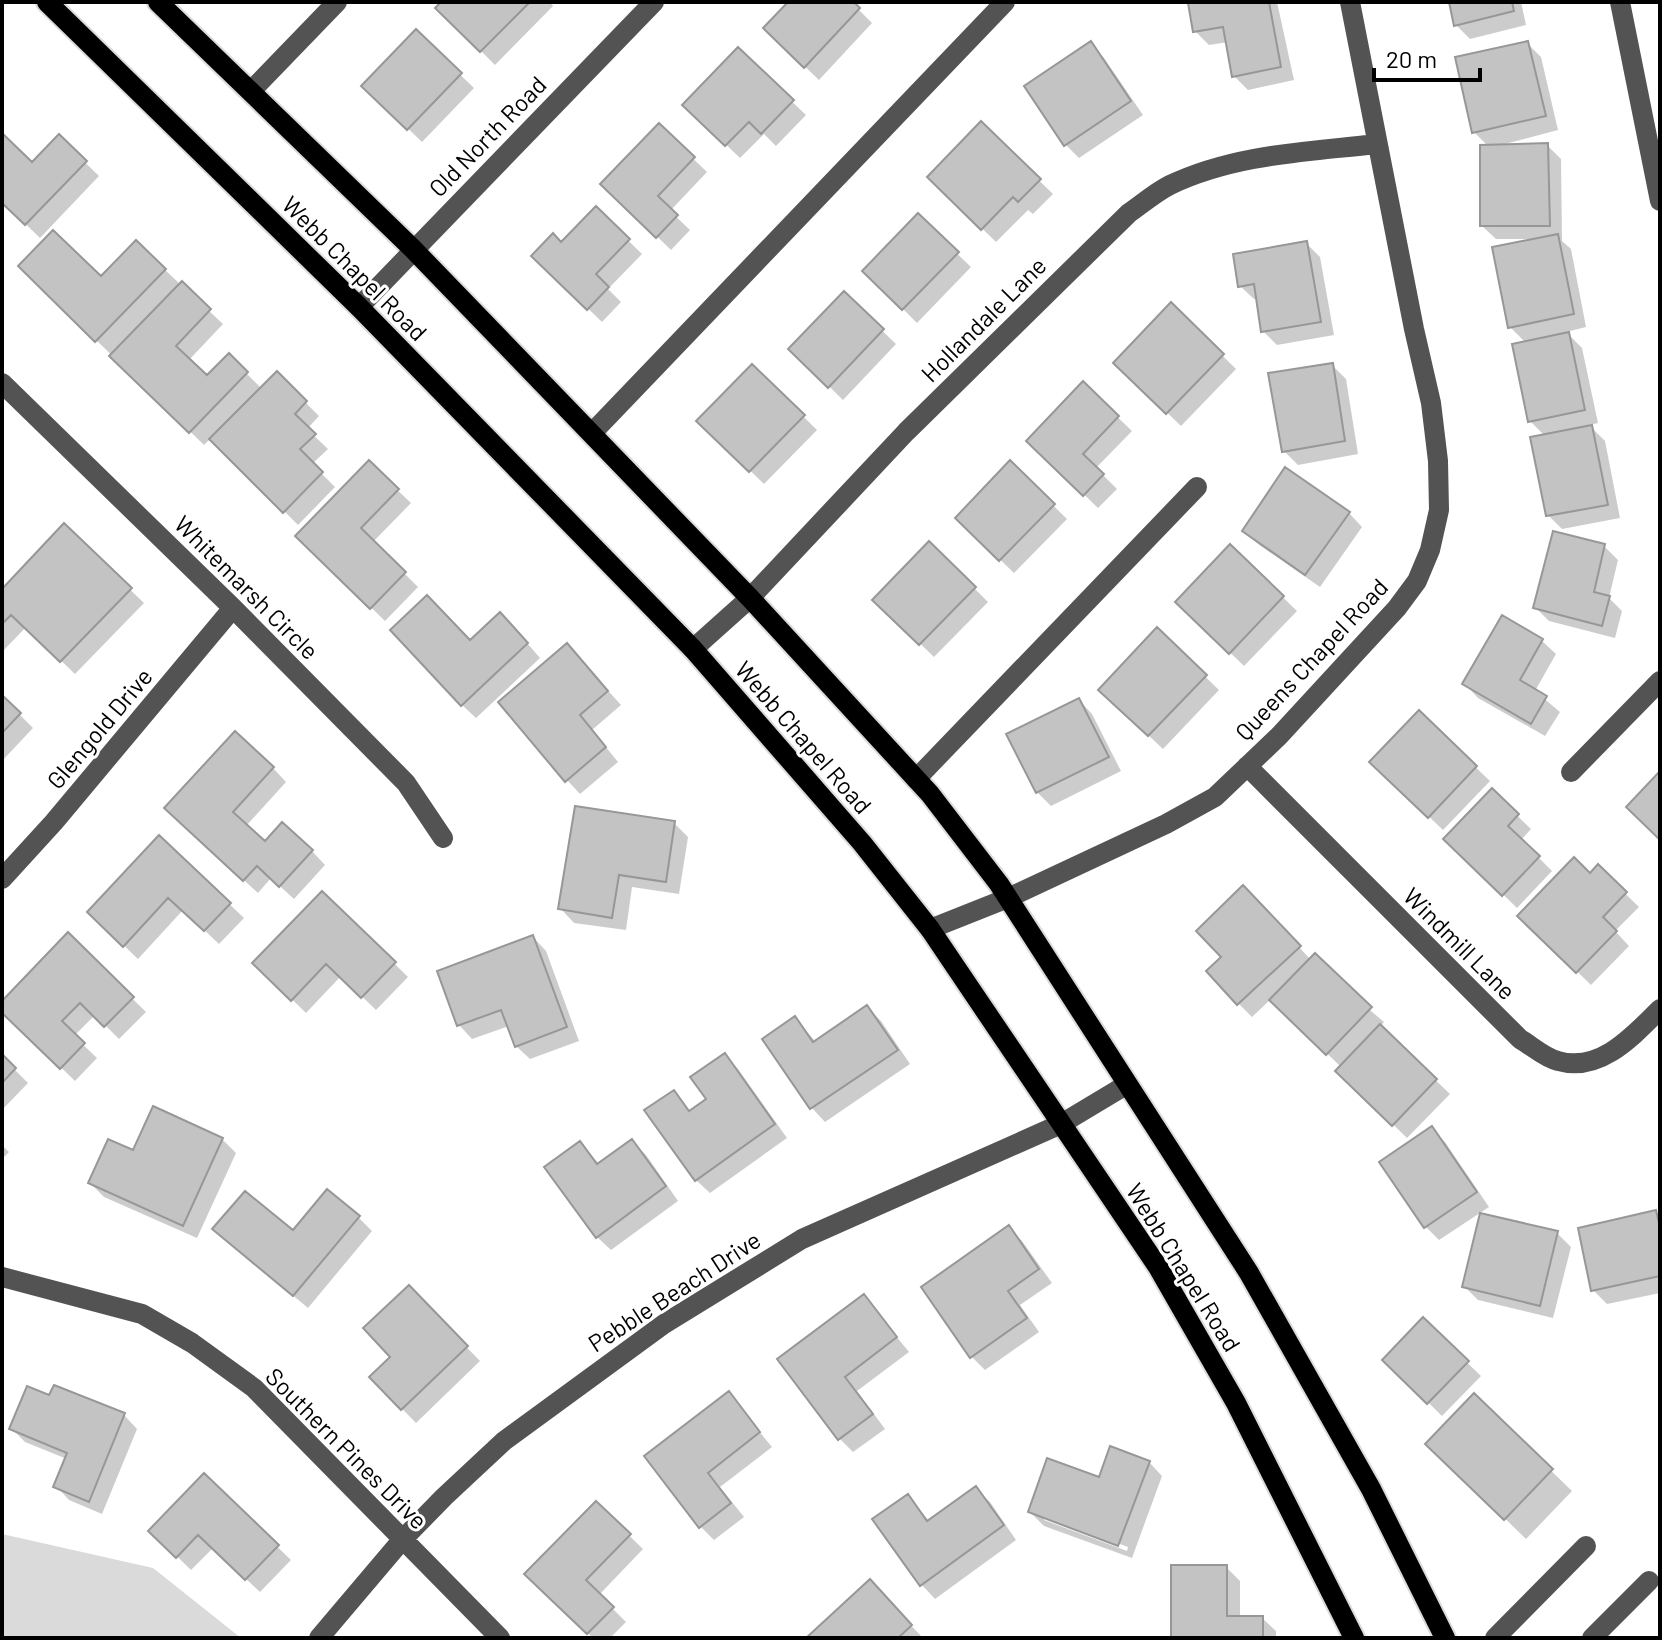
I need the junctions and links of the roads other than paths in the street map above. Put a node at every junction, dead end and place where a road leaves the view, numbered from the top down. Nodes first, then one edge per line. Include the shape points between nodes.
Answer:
1 (47, 2) edge
2 (158, 2) edge
3 (337, 2) edge
4 (654, 2) edge
5 (1005, 2) edge
6 (1350, 2) edge
7 (1620, 2) edge
8 (251, 91) junction
9 (1376, 144) junction
10 (1660, 201) edge
11 (413, 249) junction
12 (359, 307) junction
13 (2, 383) edge
14 (592, 433) junction
15 (1197, 487) dead end
16 (750, 598) junction
17 (233, 608) junction
18 (693, 649) junction
19 (1660, 681) edge
20 (1247, 766) junction
21 (1571, 772) dead end
22 (916, 779) junction
23 (443, 838) dead end
24 (2, 879) edge
25 (1008, 898) junction
26 (930, 929) junction
27 (1660, 1009) edge
28 (1126, 1085) junction
29 (1061, 1124) junction
30 (2, 1277) edge
31 (402, 1540) junction
32 (1586, 1546) dead end
33 (1649, 1581) dead end
34 (319, 1638) edge
35 (500, 1638) edge
36 (1354, 1638) edge
37 (1445, 1638) edge
38 (1495, 1638) edge
39 (1592, 1638) edge

1 - 12 main road, Webb Chapel Road
2 - 8 main road, Webb Chapel Road
3 - 8 street
4 - 11 street, Old North Road
5 - 14 street
6 - 9 street, Queens Chapel Road
7 - 10 street
8 - 11 main road, Webb Chapel Road
9 - 16 street, Hollandale Lane via 1239,161 1169,186 1129,213 906,432
9 - 20 street, Queens Chapel Road via 1431,403 1439,510 1417,581 1397,608
11 - 12 street, Old North Road
11 - 14 main road, Webb Chapel Road
12 - 18 main road, Webb Chapel Road
13 - 17 street, Whitemarsh Circle
14 - 16 main road, Webb Chapel Road
15 - 22 street
16 - 18 street, Hollandale Lane
16 - 22 main road, Webb Chapel Road
17 - 23 street, Whitemarsh Circle via 406,783
17 - 24 street, Glengold Drive
18 - 26 main road, Webb Chapel Road
19 - 21 street
20 - 25 street, Queens Chapel Road via 1215,797
20 - 27 street, Windmill Lane via 1520,1039 1555,1061 1581,1065 1604,1056
22 - 25 main road, Webb Chapel Road
25 - 26 street, Queens Chapel Road
25 - 28 main road, Webb Chapel Road
26 - 29 main road, Webb Chapel Road
28 - 29 street, Pebble Beach Drive
28 - 37 main road, Webb Chapel Road via 1249,1273 1371,1489
29 - 31 street, Pebble Beach Drive via 802,1239 738,1276 504,1441
29 - 36 main road, Webb Chapel Road via 1158,1267 1236,1403
30 - 31 street, Southern Pines Drive via 142,1314 192,1343 254,1388
31 - 34 street, Pebble Beach Drive
31 - 35 street, Southern Pines Drive
32 - 38 street
33 - 39 street

